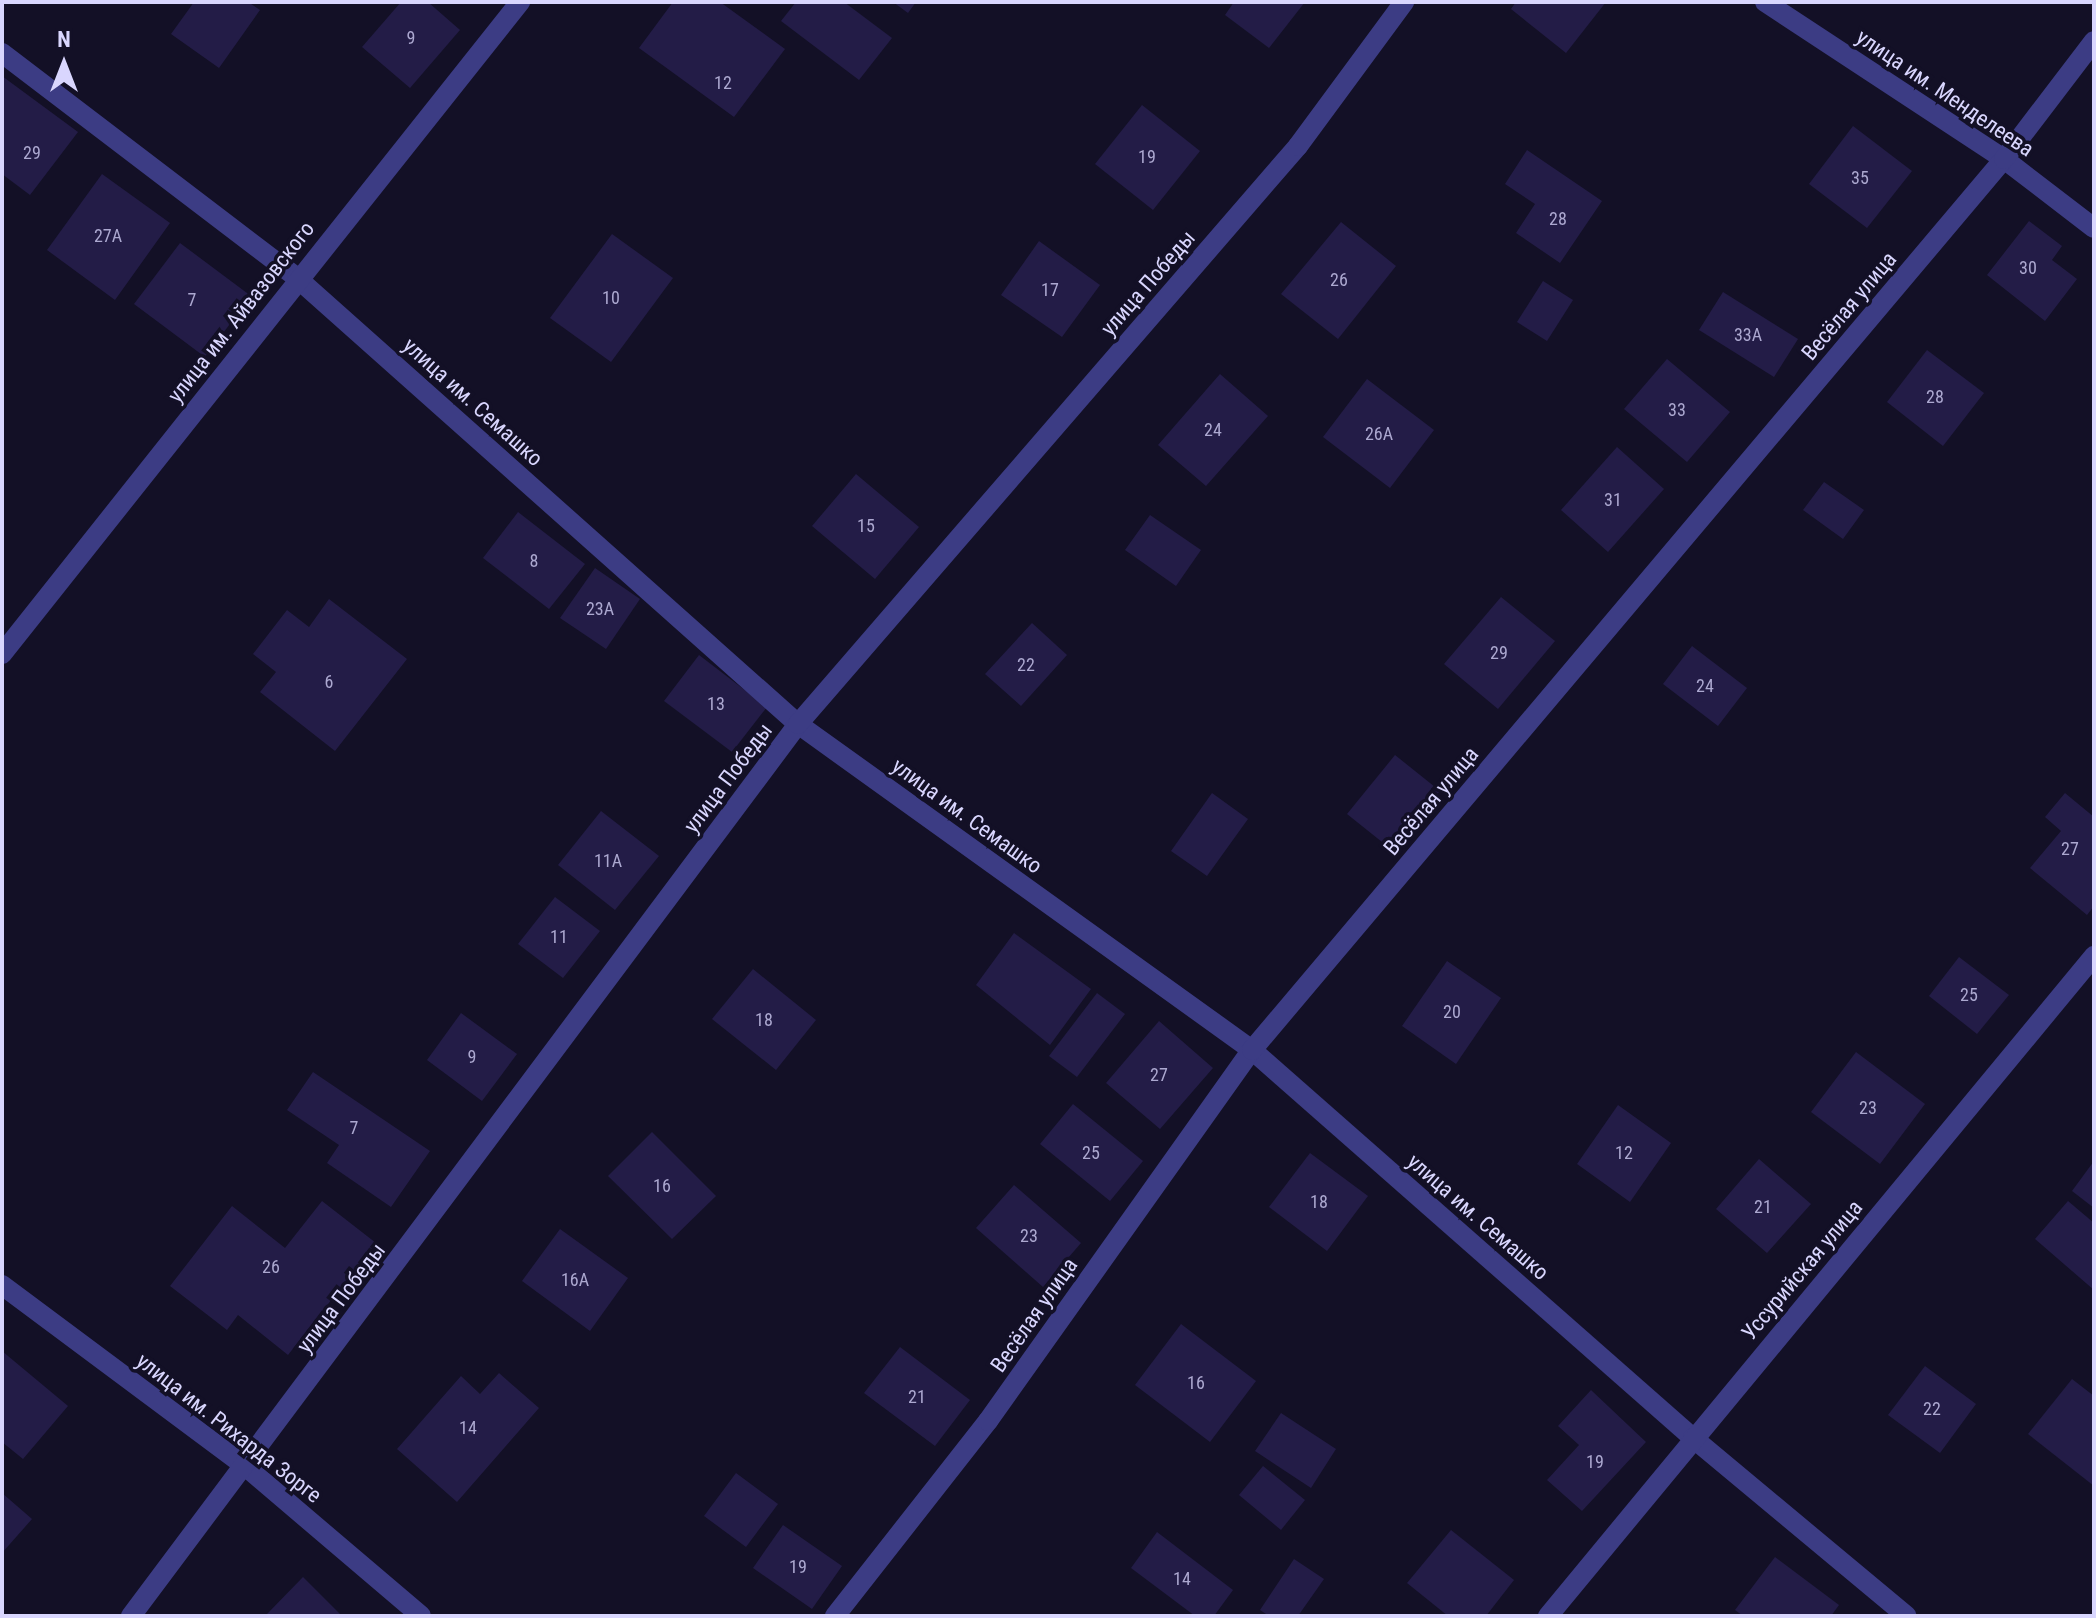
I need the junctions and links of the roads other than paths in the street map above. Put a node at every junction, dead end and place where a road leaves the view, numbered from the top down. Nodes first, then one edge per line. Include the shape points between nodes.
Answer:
1 (520, 2) edge
2 (1404, 2) edge
3 (1765, 2) edge
4 (2094, 41) edge
5 (2, 53) edge
6 (2004, 159) junction
7 (2094, 228) edge
8 (297, 278) junction
9 (2, 654) edge
10 (798, 724) junction
11 (2094, 956) edge
12 (1252, 1050) junction
13 (2, 1285) edge
14 (1693, 1438) junction
15 (245, 1466) junction
16 (131, 1616) edge
17 (421, 1616) edge
18 (835, 1616) edge
19 (1548, 1616) edge
20 (1907, 1616) edge

1 - 8 street, улица им. Айвазовского
2 - 10 street, улица Победы via 1298,146
3 - 6 street, улица им. Менделеева
4 - 6 street, Весёлая улица
5 - 8 street, улица им. Семашко
6 - 7 street, улица им. Менделеева
6 - 12 street, Весёлая улица
8 - 9 street, улица им. Айвазовского
8 - 10 street, улица им. Семашко
10 - 12 street, улица им. Семашко
10 - 15 street, улица Победы
11 - 14 street, Уссурийская улица
12 - 14 street, улица им. Семашко
12 - 18 street, Весёлая улица via 988,1421
13 - 15 street, улица им. Рихарда Зорге
14 - 19 street, Уссурийская улица
14 - 20 street, улица им. Семашко
15 - 16 street, улица Победы
15 - 17 street, улица им. Рихарда Зорге

